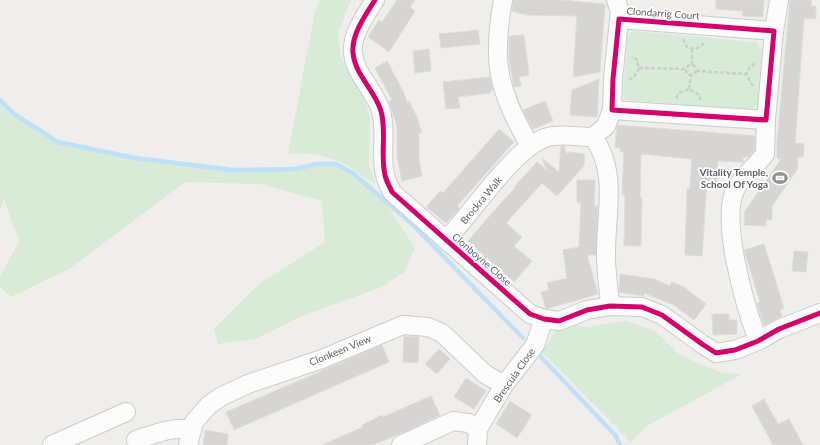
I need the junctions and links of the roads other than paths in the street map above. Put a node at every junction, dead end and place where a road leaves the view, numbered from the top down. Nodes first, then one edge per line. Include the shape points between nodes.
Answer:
1 (375, 0) edge
2 (503, 0) edge
3 (616, 0) edge
4 (779, 0) edge
5 (619, 19) junction
6 (774, 31) junction
7 (612, 110) junction
8 (766, 120) junction
9 (593, 137) junction
10 (530, 146) junction
11 (446, 240) junction
12 (610, 306) junction
13 (820, 313) edge
14 (544, 319) junction
15 (758, 341) junction
16 (504, 385) junction
17 (126, 412) dead end
18 (190, 437) edge
19 (477, 437) edge
20 (136, 440) dead end
21 (52, 445) edge
22 (401, 445) edge

1 - 11 street, Clonboyne Close via 361,22 352,53 358,70 372,90 381,110 385,133 385,176 392,192
2 - 10 street via 497,43 498,69 512,113
3 - 5 street, Clondarrig Court via 620,12
4 - 6 street
5 - 6 street, Clondarrig Court
5 - 7 street, Clondarrig Court via 612,80
6 - 8 street
7 - 8 street
7 - 9 street, Clondarrig Court via 606,126
8 - 15 street via 765,154 737,186 733,197 731,226 733,250
9 - 10 street, Brockra Walk via 553,136 541,139
9 - 12 street via 602,151 609,173 606,255
10 - 11 street, Brockra Walk via 514,160
11 - 14 street, Clonboyne Close via 530,314
12 - 14 street, Clonboyne Close via 587,310 559,321
12 - 15 street, Clonboyne Close via 649,309 716,352 734,350
13 - 15 street, Clonboyne Close
14 - 16 street, Brescula Close via 535,345
16 - 18 street, Clonkeen View via 485,374 442,333 428,327 403,325 322,359 248,384 208,405 194,422
16 - 19 street, Brescula Close
17 - 21 street
18 - 20 street via 181,428 169,429
19 - 22 street, Brescula Close via 469,423 453,421

